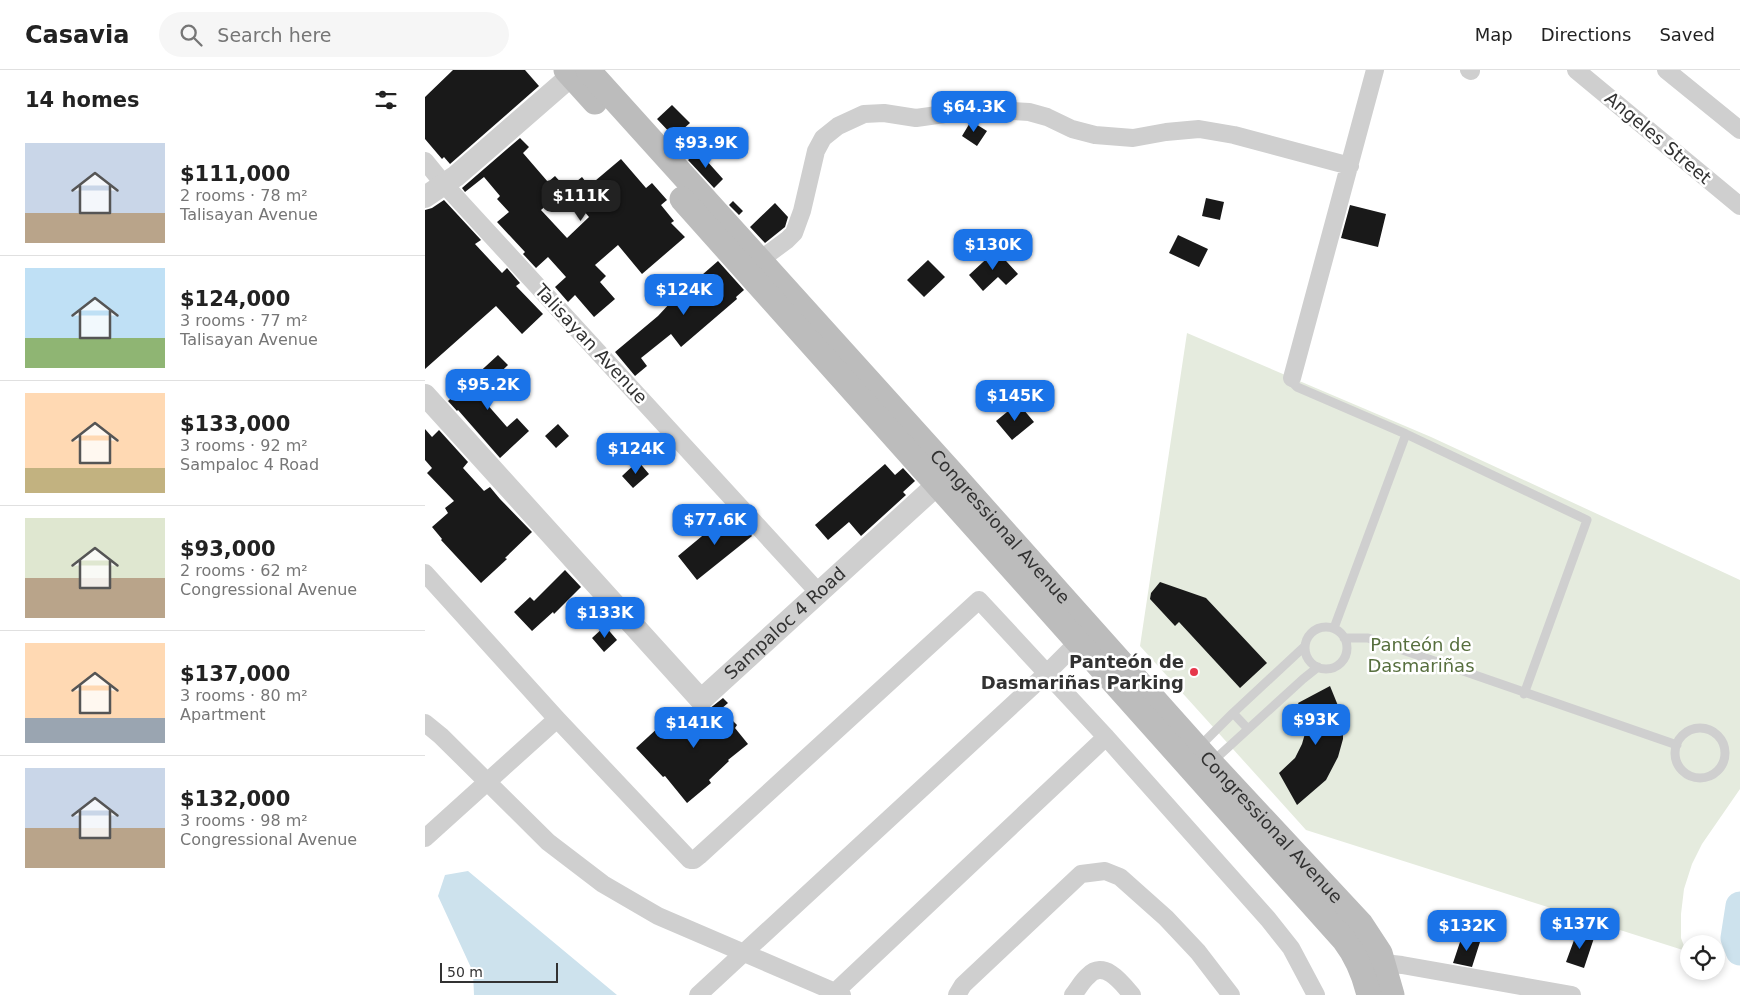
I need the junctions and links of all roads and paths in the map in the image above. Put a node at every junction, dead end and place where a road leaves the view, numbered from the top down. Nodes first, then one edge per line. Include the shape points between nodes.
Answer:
1 (1375, 70) edge
2 (1576, 70) edge
3 (1666, 70) edge
4 (576, 71) edge
5 (1740, 130) edge
6 (425, 161) edge
7 (1350, 166) junction
8 (443, 183) junction
9 (425, 197) edge
10 (1740, 206) edge
11 (760, 260) junction
12 (1292, 378) joint
13 (425, 395) edge
14 (1406, 434) junction
15 (945, 478) junction
16 (425, 574) edge
17 (819, 593) junction
18 (1334, 628) junction
19 (1344, 638) junction
20 (1078, 642) junction
21 (1305, 646) junction
22 (1318, 667) junction
23 (1047, 673) junction
24 (1524, 694) junction
25 (1233, 713) junction
26 (557, 719) junction
27 (425, 723) edge
28 (1247, 729) junction
29 (1106, 737) junction
30 (1677, 745) junction
31 (1199, 760) junction
32 (487, 781) junction
33 (426, 835) edge
34 (744, 953) junction
35 (1373, 965) junction
36 (838, 994) edge
37 (698, 995) edge
38 (957, 995) edge
39 (1073, 995) edge
40 (1132, 995) edge
41 (1231, 995) edge
42 (1316, 995) edge
43 (1369, 995) edge
44 (1392, 995) edge
45 (1572, 995) edge

1 - 7 street
2 - 10 street, Angeles Street
3 - 5 street
4 - 8 street
4 - 11 main road, Congressional Avenue
4 - 15 main road, Congressional Avenue
6 - 8 street, Talisayan Avenue
7 - 11 street via 1199,129 1133,138 1095,135 1029,112 980,109 917,118 884,113 864,114 838,126 823,138 816,151 803,211 793,233
7 - 12 street
8 - 9 street
8 - 17 street, Talisayan Avenue
11 - 15 main road, Congressional Avenue
12 - 14 lane via 1297,387
13 - 17 street, Sampaloc 4 Road via 701,700
14 - 18 lane
14 - 24 lane via 1587,520
15 - 17 street, Sampaloc 4 Road
15 - 20 main road, Congressional Avenue
15 - 31 main road, Congressional Avenue
16 - 26 street
18 - 19 lane
18 - 21 lane via 1315,630
19 - 22 lane via 1347,652 1339,664 1333,668
19 - 24 lane via 1368,638
20 - 23 street
20 - 31 main road, Congressional Avenue
21 - 22 lane via 1308,659
21 - 25 lane
22 - 28 lane
23 - 26 street via 979,600 694,860 688,859
23 - 29 street
23 - 34 street
24 - 30 lane
25 - 28 lane
25 - 31 lane
26 - 32 street
27 - 32 street
28 - 31 lane
29 - 36 street
29 - 42 street via 1268,919 1291,948
30 - 30 lane via 1676,760 1685,773 1692,776 1707,777 1724,761 1725,753 1719,737 1704,729 1687,732
31 - 35 main road, Congressional Avenue via 1361,924 1372,938
32 - 33 street
32 - 34 street via 548,842 603,884 658,916
34 - 36 street
34 - 37 street
35 - 43 main road, Congressional Avenue
35 - 44 main road, Congressional Avenue
35 - 45 street
38 - 41 street via 963,985 1081,874 1105,871 1120,877 1166,918 1198,952
39 - 40 street via 1088,974 1097,970 1118,978

